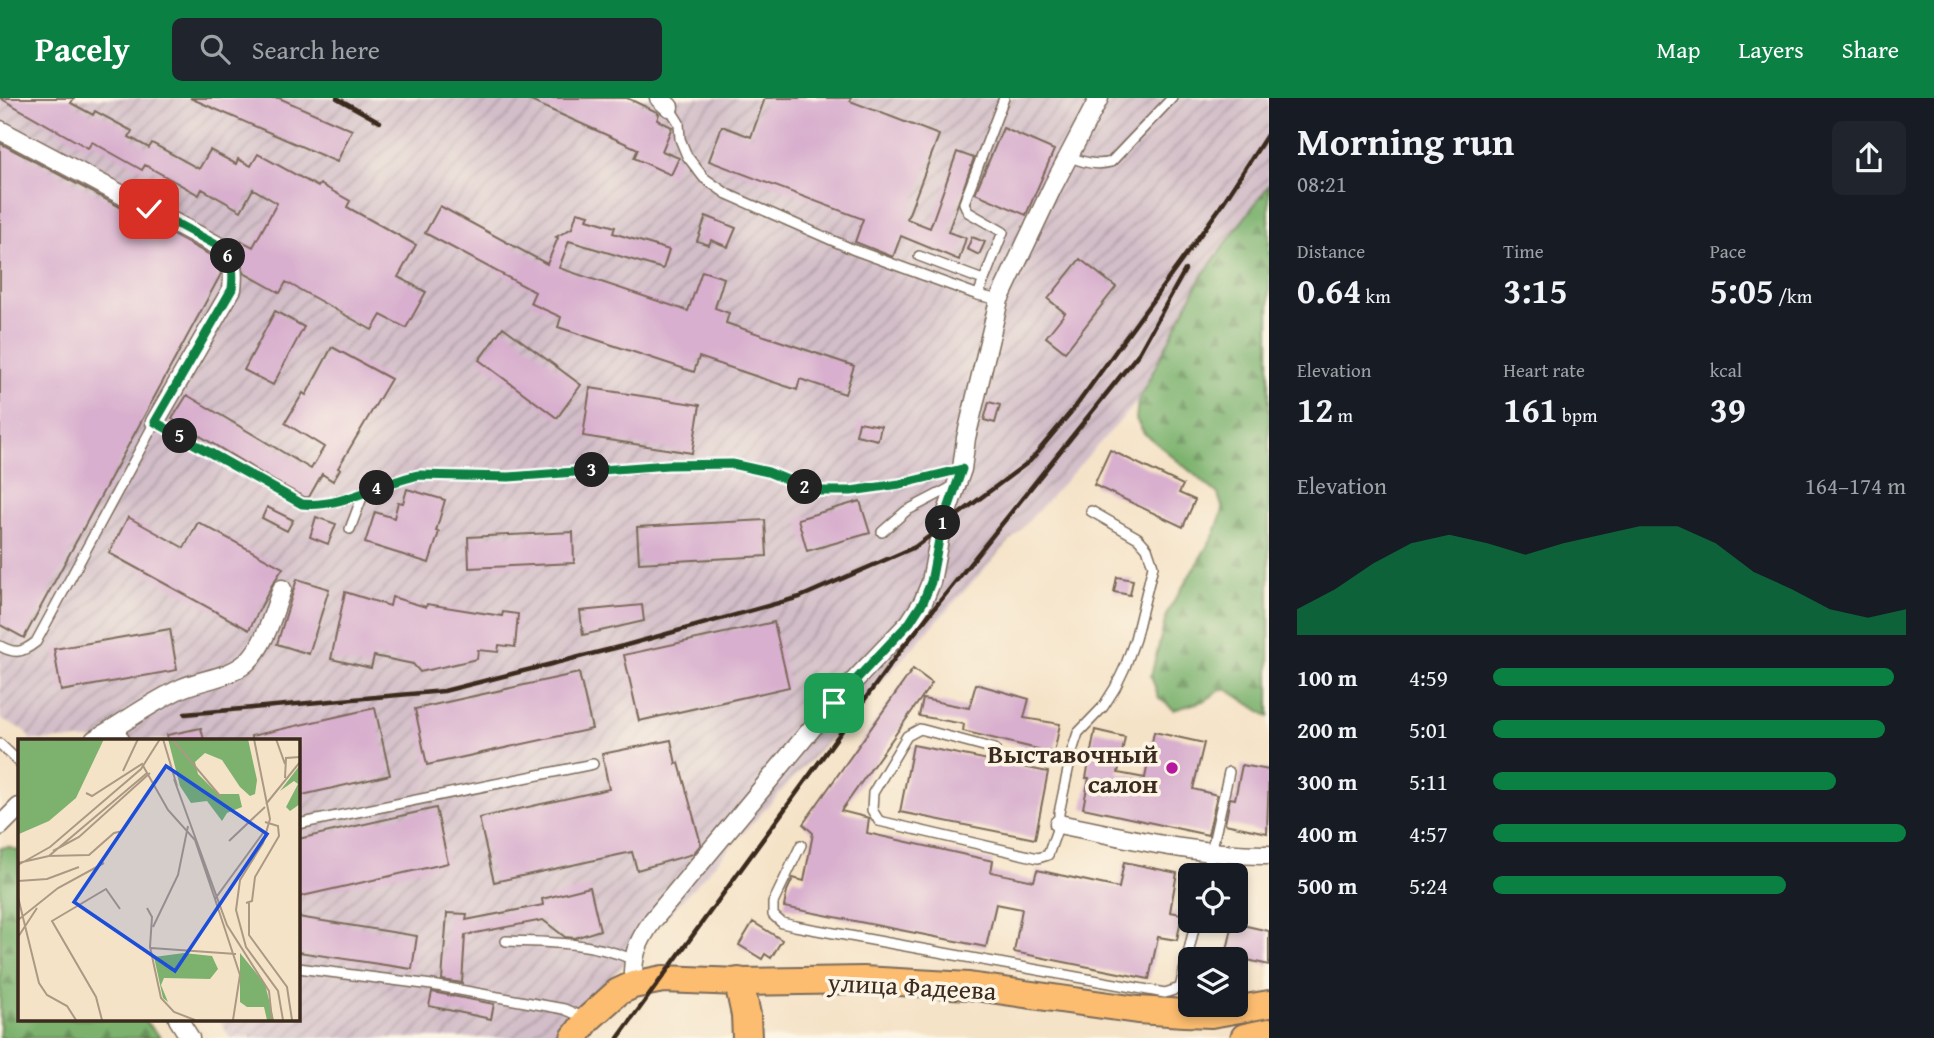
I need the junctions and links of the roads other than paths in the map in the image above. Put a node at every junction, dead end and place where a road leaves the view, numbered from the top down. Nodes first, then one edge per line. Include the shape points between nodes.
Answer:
1 (1004, 98) edge
2 (1099, 98) edge
3 (1172, 98) edge
4 (664, 103) edge
5 (0, 130) edge
6 (1069, 156) junction
7 (919, 256) dead end
8 (983, 280) junction
9 (978, 295) junction
10 (999, 300) junction
11 (155, 422) junction
12 (959, 477) junction
13 (364, 492) junction
14 (1091, 511) dead end
15 (350, 529) dead end
16 (882, 532) dead end
17 (282, 589) dead end
18 (0, 646) edge
19 (121, 733) edge
20 (98, 739) edge
21 (0, 744) edge
22 (995, 748) dead end
23 (18, 761) edge
24 (593, 764) dead end
25 (1229, 772) dead end
26 (18, 808) edge
27 (299, 824) edge
28 (1059, 824) junction
29 (0, 826) edge
30 (801, 845) dead end
31 (1212, 852) junction
32 (1269, 855) edge
33 (1209, 863) edge
34 (1193, 933) edge
35 (506, 941) dead end
36 (632, 959) junction
37 (299, 968) edge
38 (739, 982) junction
39 (633, 985) junction
40 (1269, 1004) edge
41 (179, 1020) edge
42 (747, 1026) edge
43 (581, 1028) edge
44 (1269, 1032) edge
45 (190, 1038) edge
46 (763, 1038) edge
47 (1245, 1038) edge

1 - 8 lane via 964,203 968,212 1003,232
2 - 6 street
3 - 6 lane via 1111,162 1101,165
4 - 9 lane via 679,123 687,156 704,178 727,194 852,249
5 - 11 street via 224,249 230,258 232,289
6 - 10 street
7 - 8 lane
8 - 9 lane
9 - 10 lane
10 - 12 street
11 - 13 lane via 302,504
11 - 18 lane via 36,642 18,653
12 - 13 lane via 851,491 814,491 768,472 732,464 668,465 509,477 419,475
12 - 16 lane
12 - 36 street via 941,529 931,582 910,622 834,703 653,920
13 - 15 lane
14 - 28 lane via 1138,538 1153,566 1125,667 1103,707 1078,733
17 - 19 street via 247,662 150,704
19 - 20 street
21 - 23 lane
22 - 28 lane via 920,729 907,736 873,793 872,810 879,821 1038,858 1048,855
24 - 27 lane
25 - 31 lane
26 - 29 street
28 - 31 street
30 - 34 lane via 773,903 773,915 782,923 1165,993 1180,988
31 - 32 street
31 - 33 lane
35 - 36 lane via 574,943
36 - 39 street
37 - 43 lane via 432,985 564,1009
38 - 39 main road, улица Фадеева via 663,979
38 - 40 main road, улица Фадеева via 863,980 969,986 1184,1013 1211,1014
38 - 42 highway
39 - 43 main road, улица Фадеева via 618,992
41 - 45 street
42 - 46 highway
44 - 47 highway

